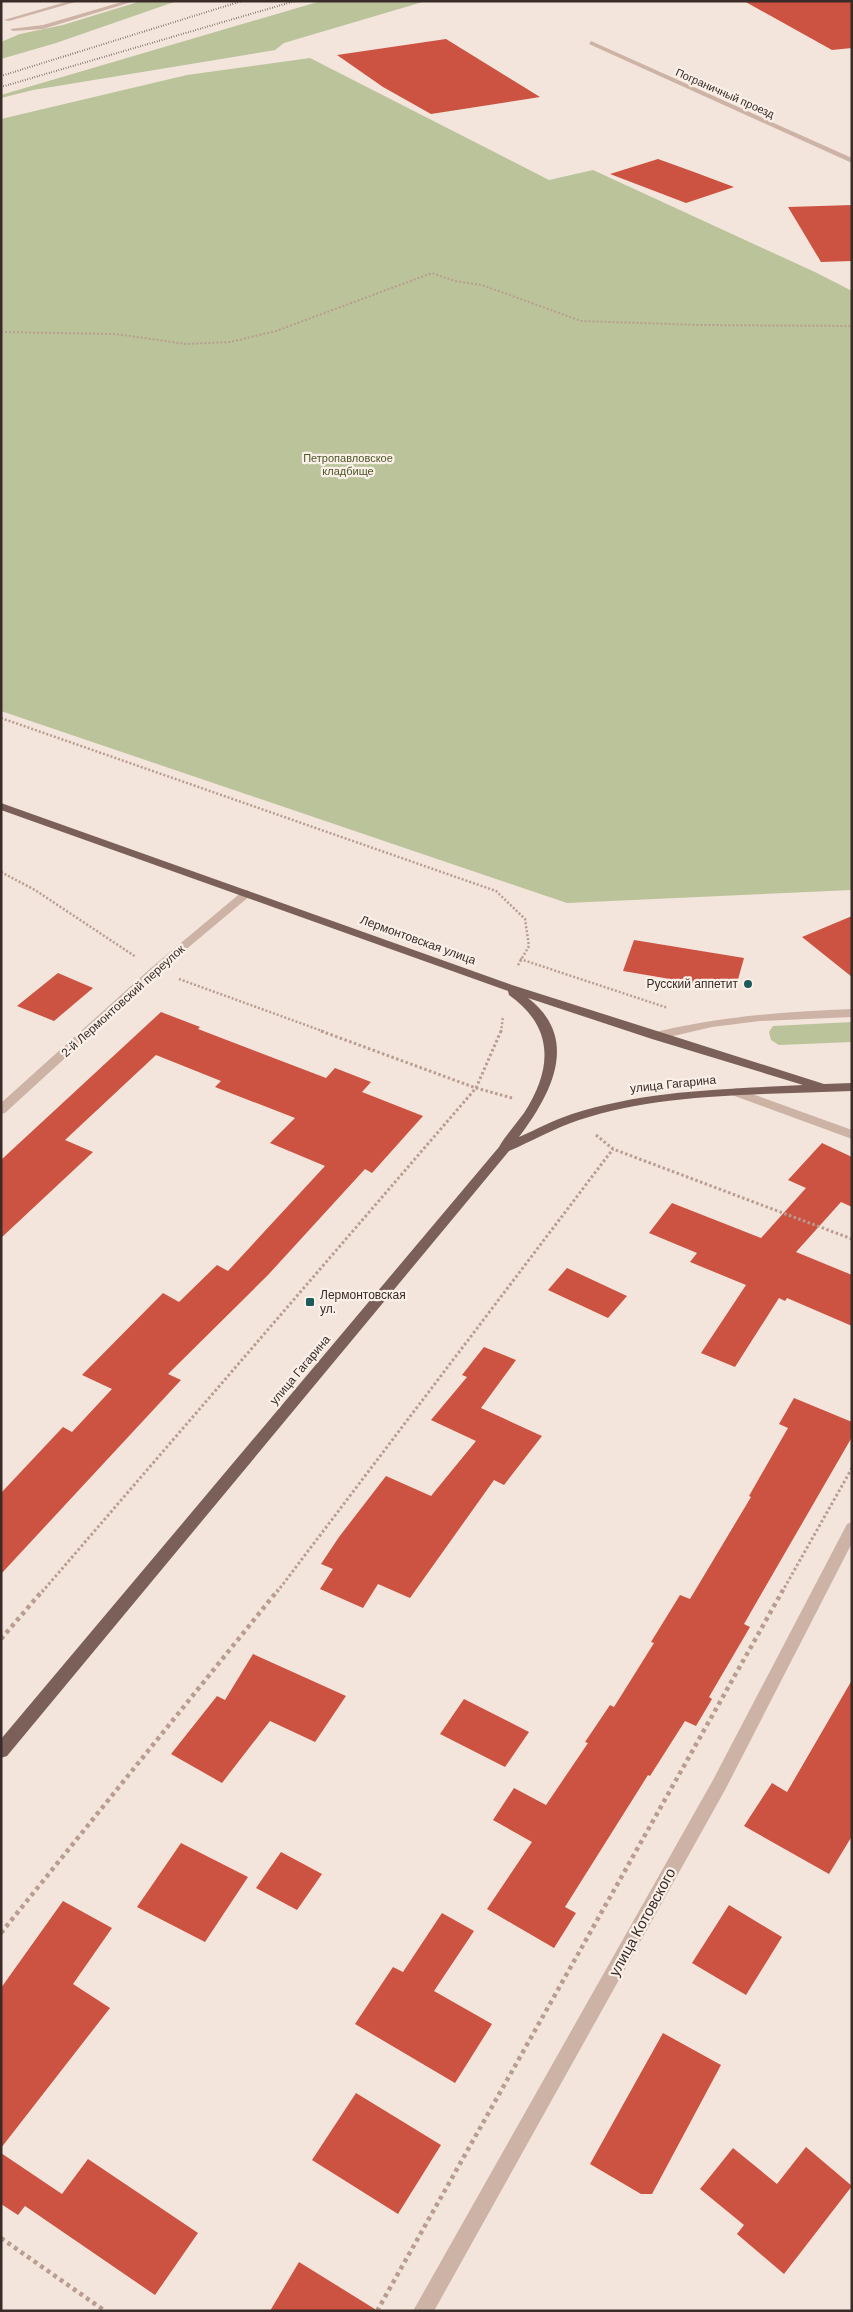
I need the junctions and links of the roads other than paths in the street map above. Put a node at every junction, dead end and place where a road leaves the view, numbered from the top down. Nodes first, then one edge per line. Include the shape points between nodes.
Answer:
1 (76, 1) edge
2 (132, 1) edge
3 (4, 20) edge
4 (590, 43) dead end
5 (852, 161) edge
6 (1, 806) edge
7 (248, 893) junction
8 (508, 987) junction
9 (852, 1013) edge
10 (656, 1036) junction
11 (852, 1088) edge
12 (828, 1089) junction
13 (736, 1092) junction
14 (1, 1110) edge
15 (852, 1135) edge
16 (505, 1148) junction
17 (852, 1528) edge
18 (1, 1751) edge
19 (423, 2311) edge

1 - 3 street
2 - 3 street via 43,27 10,30 15,25
4 - 5 street, Пограничный проезд
6 - 7 main road, Лермонтовская улица
7 - 8 main road, Лермонтовская улица
7 - 14 street, 2-й Лермонтовский переулок via 155,970
8 - 10 main road, Лермонтовская улица
8 - 16 main road via 534,1009 547,1033 552,1058 548,1082 537,1105
9 - 10 street via 760,1017 712,1023
10 - 12 main road, Лермонтовская улица
11 - 12 main road, улица Гагарина
12 - 13 main road, улица Гагарина
13 - 15 street
13 - 16 main road, улица Гагарина via 646,1100 575,1117
16 - 18 main road, улица Гагарина
17 - 19 street, улица Котовского via 719,1785

